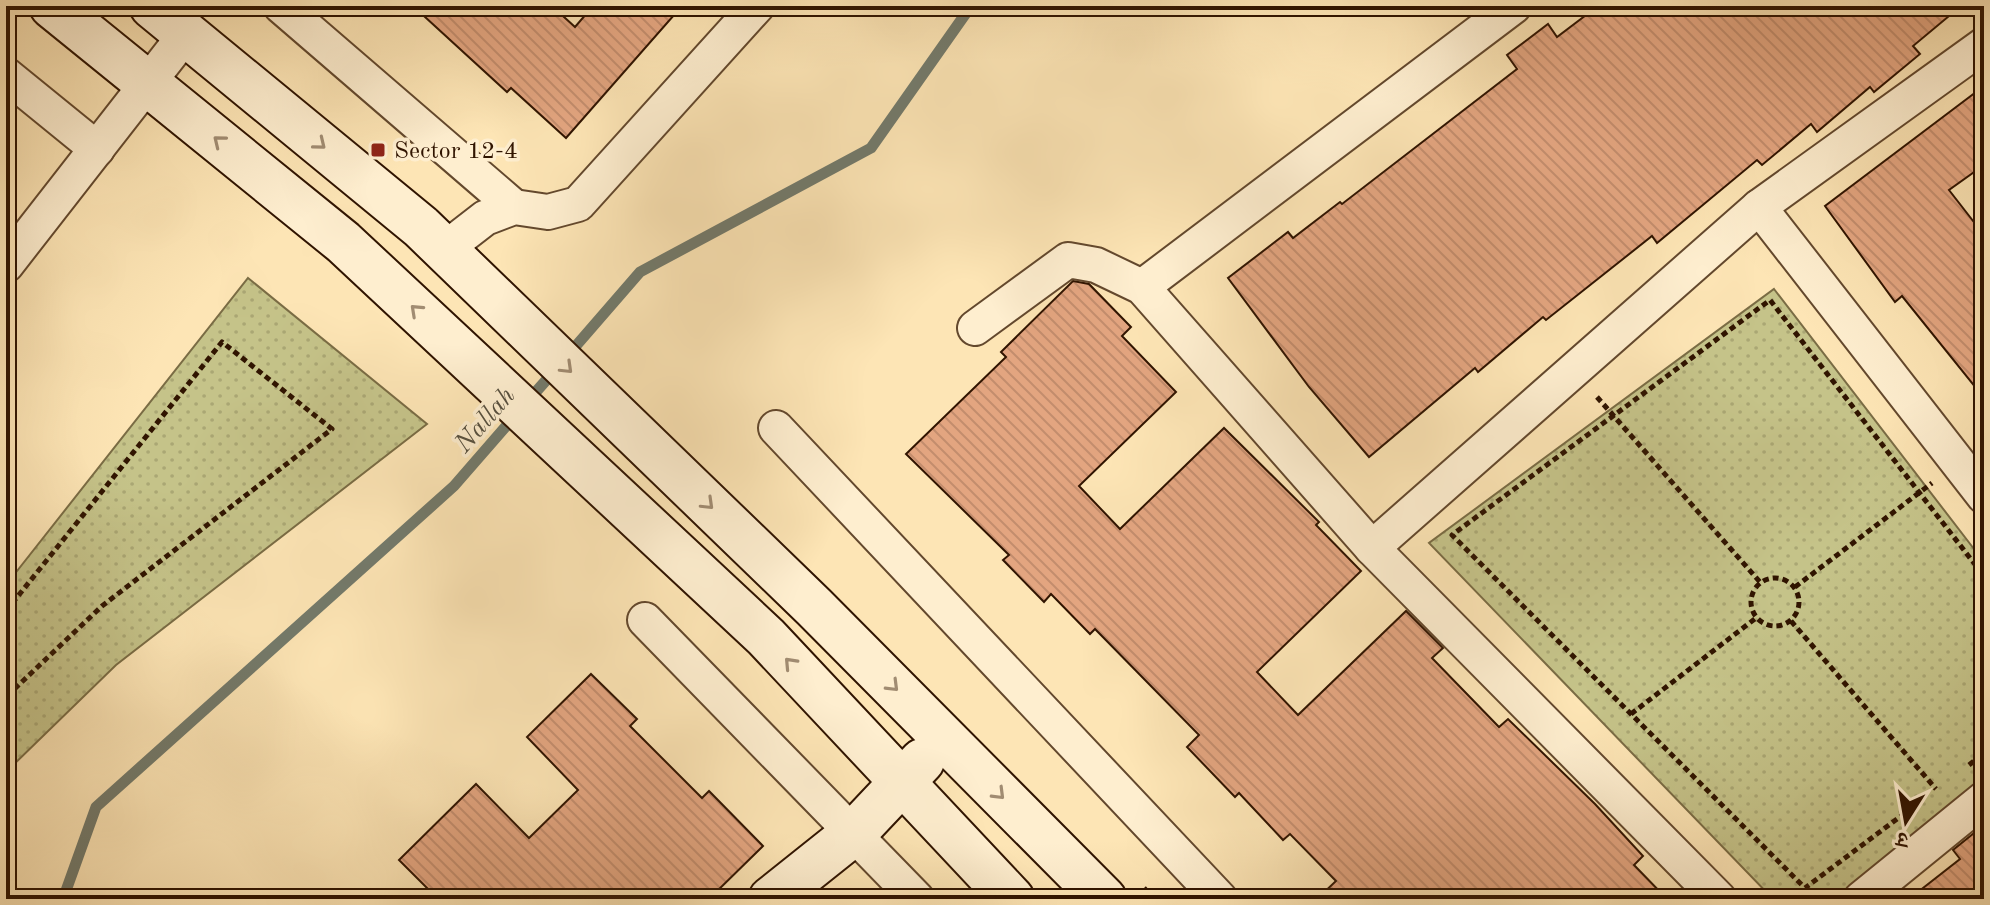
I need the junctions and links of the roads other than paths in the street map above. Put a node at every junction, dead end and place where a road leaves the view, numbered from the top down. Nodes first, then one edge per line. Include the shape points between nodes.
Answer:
1 (52, 6) edge
2 (152, 6) edge
3 (281, 6) edge
4 (757, 6) edge
5 (1514, 6) edge
6 (186, 34) junction
7 (1984, 45) edge
8 (6, 75) edge
9 (148, 83) junction
10 (97, 149) junction
11 (514, 207) junction
12 (1759, 207) junction
13 (445, 249) junction
14 (6, 265) edge
15 (1142, 287) junction
16 (975, 328) dead end
17 (776, 428) dead end
18 (1984, 496) edge
19 (1372, 548) junction
20 (645, 620) dead end
21 (945, 739) junction
22 (901, 781) junction
23 (1984, 799) edge
24 (855, 832) junction
25 (771, 899) edge
26 (917, 899) edge
27 (1012, 899) edge
28 (1104, 899) edge
29 (1220, 899) edge
30 (1719, 899) edge
31 (1861, 899) edge

1 - 9 street
2 - 6 street
3 - 11 street
4 - 11 street via 578,204 548,212
5 - 15 street
6 - 9 street
6 -> 13 street
7 - 12 street
8 - 10 street
9 - 10 street
22 -> 9 street via 766,637 343,242
10 - 14 street
11 - 13 street via 485,218
12 - 18 street
12 - 19 street
13 -> 21 street
15 - 16 street via 1096,265 1068,260
15 - 19 street
17 - 29 street
19 - 30 street
20 - 24 street
21 - 22 street
21 -> 28 street
22 - 24 street
22 - 27 street
23 - 31 street
24 - 25 street
24 - 26 street

